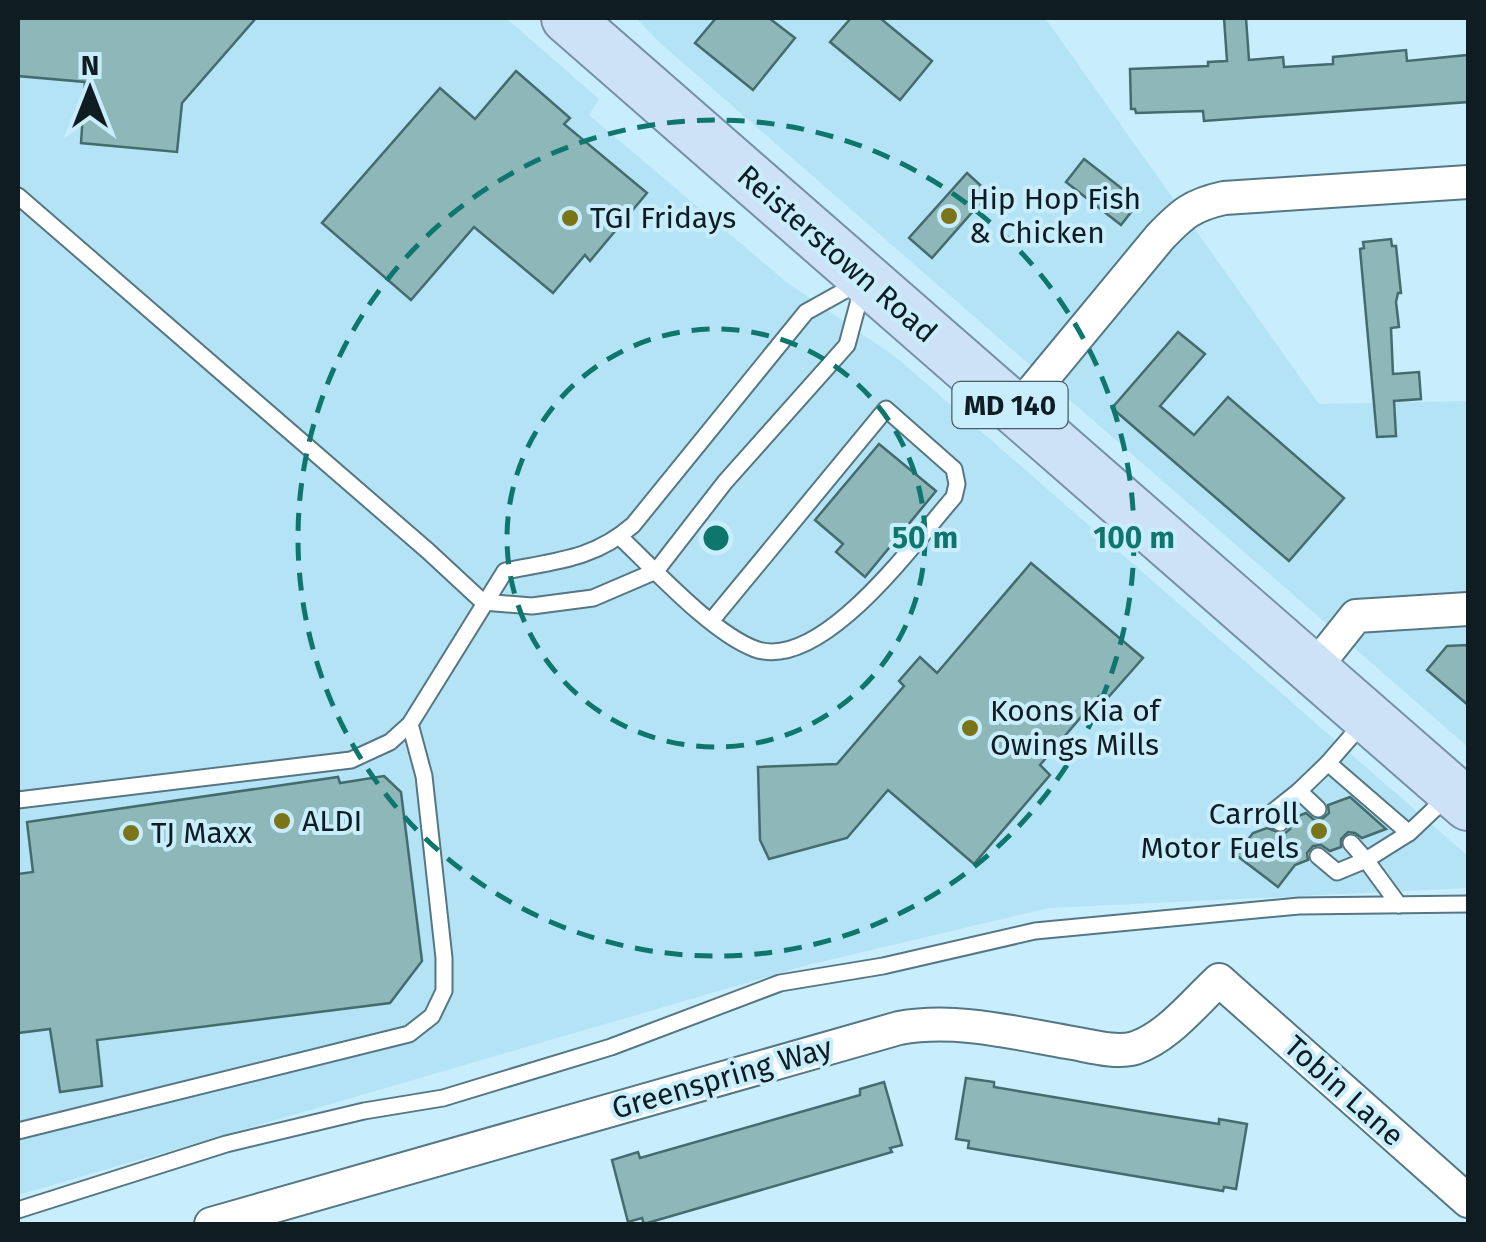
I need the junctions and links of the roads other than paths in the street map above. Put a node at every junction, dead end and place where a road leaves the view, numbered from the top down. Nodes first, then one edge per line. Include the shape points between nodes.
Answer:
1 (567, 18) edge
2 (1468, 182) edge
3 (18, 196) edge
4 (865, 279) junction
5 (1016, 411) junction
6 (620, 536) junction
7 (656, 571) junction
8 (484, 602) junction
9 (1468, 610) edge
10 (712, 620) junction
11 (1313, 670) junction
12 (1368, 718) junction
13 (410, 724) junction
14 (1328, 762) junction
15 (1299, 791) junction
16 (1461, 798) edge
17 (18, 800) edge
18 (1318, 809) dead end
19 (1280, 823) dead end
20 (1408, 833) junction
21 (1351, 843) dead end
22 (1318, 856) dead end
23 (1366, 860) junction
24 (1468, 904) edge
25 (1399, 906) junction
26 (1218, 980) joint
27 (18, 1131) edge
28 (1468, 1202) edge
29 (18, 1210) edge
30 (211, 1224) edge

1 - 4 main road, Reisterstown Road / MD 140
2 - 5 street via 1198,204 1160,237
3 - 8 lane
4 - 5 main road, Reisterstown Road / MD 140
4 - 6 lane via 806,312
4 - 7 lane via 847,344
5 - 11 main road, Reisterstown Road / MD 140
6 - 7 lane
6 - 8 lane via 592,553 505,571
7 - 8 lane via 593,598 532,606
7 - 10 lane
8 - 13 lane
9 - 11 street via 1356,616
10 - 10 lane via 760,651 805,644 870,594 954,497 954,469 886,409
11 - 12 main road, Reisterstown Road / MD 140
12 - 14 lane
12 - 16 main road, Reisterstown Road / MD 140
13 - 17 lane via 351,760
13 - 27 lane via 424,776 444,958 444,991 432,1016 408,1034
14 - 15 lane
14 - 20 lane
15 - 18 lane
15 - 19 lane via 1269,814
16 - 20 lane
20 - 23 lane
21 - 23 lane
22 - 23 lane via 1337,872
23 - 25 lane
24 - 25 lane
25 - 29 lane via 1299,906 1035,930 780,984 610,1048 462,1092 226,1144
26 - 28 street, Tobin Lane
26 - 30 street, Greenspring Way via 1158,1037 1132,1049 928,1022

